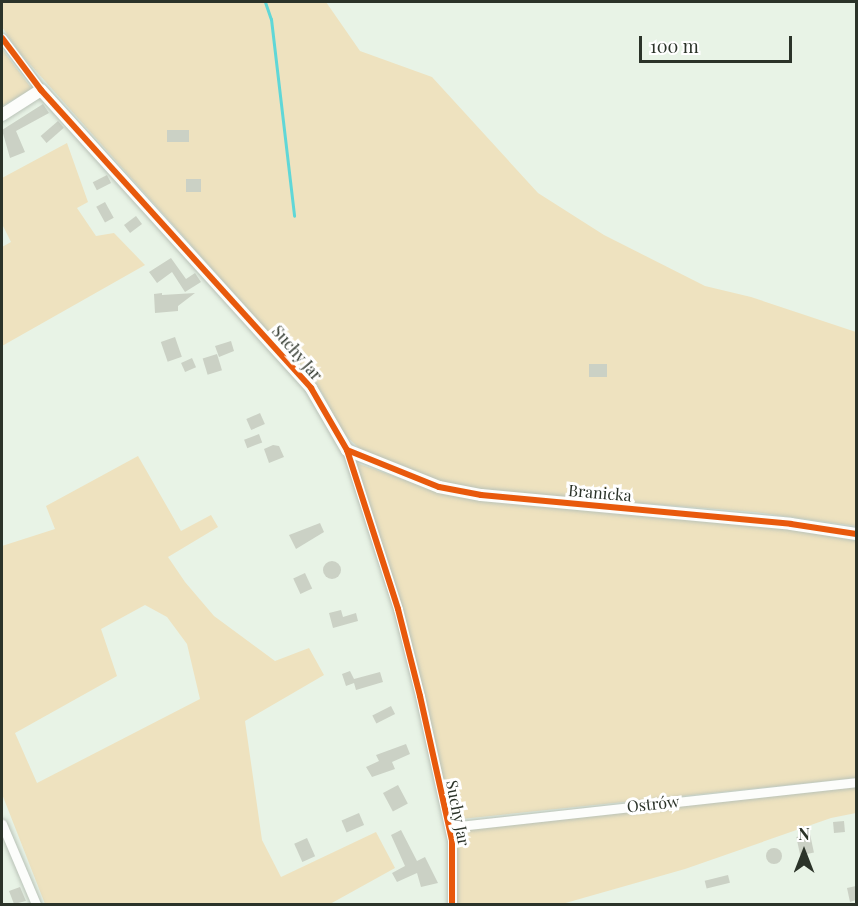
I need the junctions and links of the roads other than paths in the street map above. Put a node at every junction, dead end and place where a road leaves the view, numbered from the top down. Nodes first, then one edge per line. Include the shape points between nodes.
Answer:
1 (2, 38) edge
2 (41, 90) junction
3 (2, 115) edge
4 (347, 450) junction
5 (856, 534) edge
6 (856, 782) edge
7 (2, 824) edge
8 (450, 827) junction
9 (36, 904) edge
10 (452, 904) edge

1 - 2 street, Suchy Jar
2 - 3 street
2 - 4 street, Suchy Jar via 312,388
4 - 5 street, Branicka via 439,487 481,495 792,524
4 - 8 street, Suchy Jar via 398,609
6 - 8 street, Ostrów
7 - 9 street
8 - 10 street, Suchy Jar

